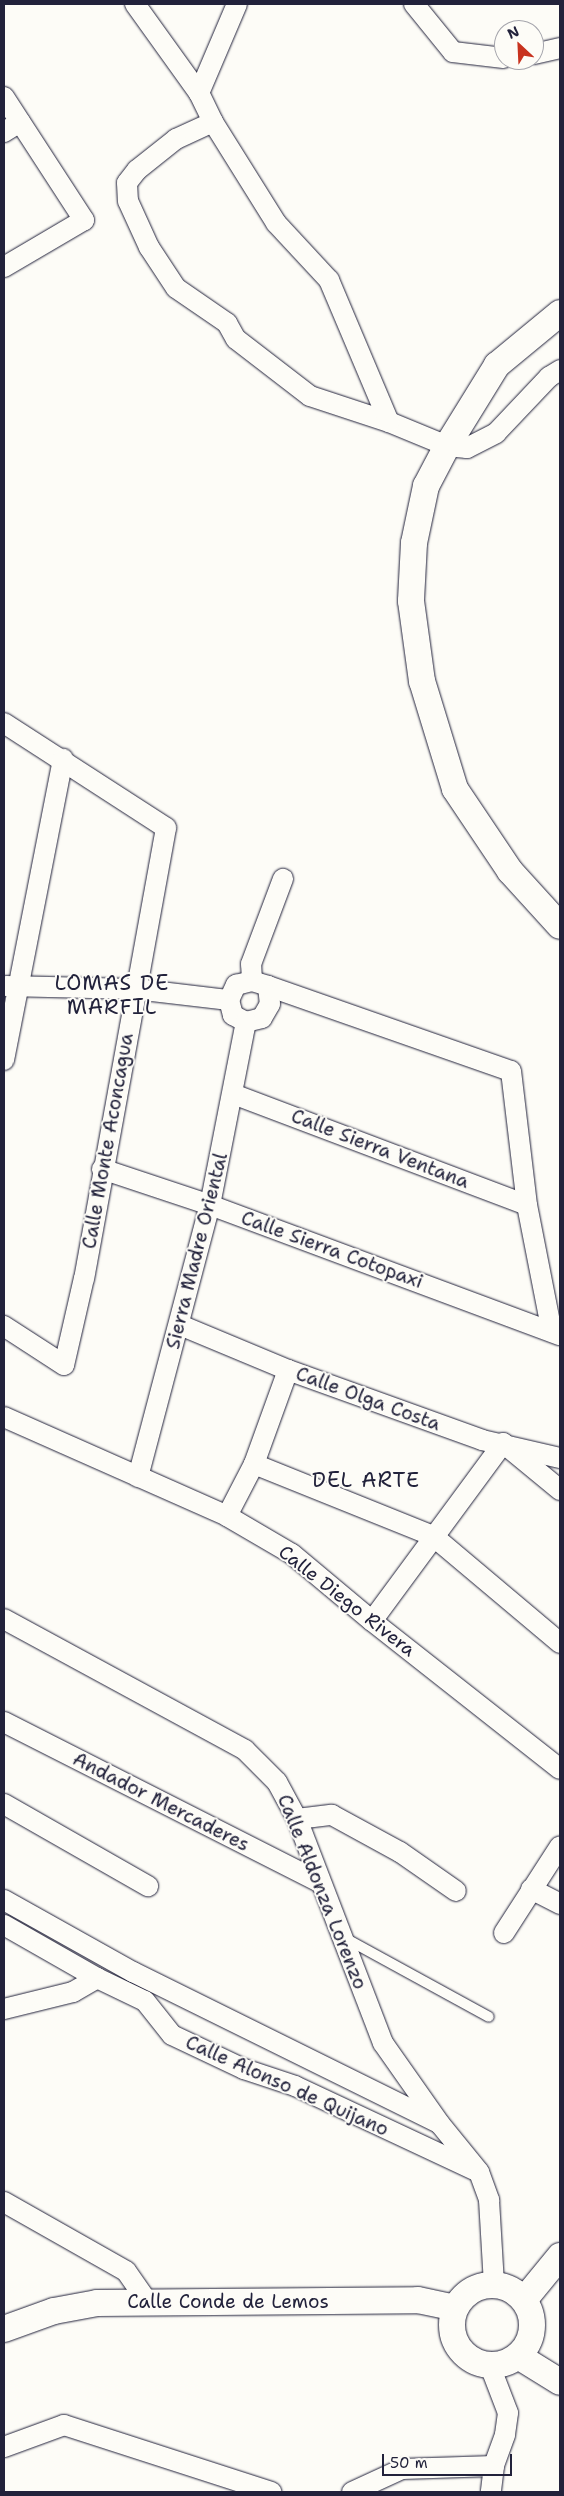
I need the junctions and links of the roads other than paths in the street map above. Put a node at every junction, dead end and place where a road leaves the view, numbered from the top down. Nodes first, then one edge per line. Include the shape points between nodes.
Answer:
1 (135, 4) edge
2 (237, 4) edge
3 (414, 4) edge
4 (560, 48) edge
5 (544, 52) edge
6 (494, 58) edge
7 (199, 93) junction
8 (4, 97) edge
9 (213, 122) junction
10 (12, 127) edge
11 (4, 267) edge
12 (560, 313) edge
13 (560, 370) edge
14 (390, 422) junction
15 (447, 446) junction
16 (4, 723) edge
17 (64, 759) junction
18 (283, 879) dead end
19 (560, 926) edge
20 (8, 983) edge
21 (260, 983) junction
22 (134, 989) junction
23 (229, 1000) junction
24 (246, 1022) junction
25 (4, 1060) edge
26 (233, 1094) junction
27 (102, 1170) junction
28 (210, 1205) junction
29 (527, 1205) junction
30 (180, 1325) junction
31 (4, 1326) edge
32 (556, 1333) edge
33 (288, 1370) junction
34 (4, 1417) edge
35 (503, 1443) junction
36 (560, 1458) edge
37 (254, 1464) junction
38 (138, 1477) junction
39 (560, 1490) edge
40 (227, 1516) junction
41 (433, 1536) junction
42 (4, 1620) edge
43 (372, 1621) junction
44 (560, 1643) edge
45 (4, 1722) edge
46 (560, 1767) edge
47 (4, 1804) edge
48 (297, 1819) junction
49 (560, 1846) edge
50 (318, 1882) junction
51 (148, 1886) dead end
52 (531, 1889) junction
53 (456, 1891) dead end
54 (4, 1900) edge
55 (560, 1904) edge
56 (4, 1925) edge
57 (504, 1933) dead end
58 (340, 1936) junction
59 (133, 1972) junction
60 (98, 1978) junction
61 (125, 1991) junction
62 (4, 2009) edge
63 (489, 2017) dead end
64 (440, 2124) junction
65 (479, 2172) junction
66 (4, 2202) edge
67 (560, 2256) edge
68 (494, 2284) junction
69 (524, 2300) junction
70 (149, 2304) junction
71 (455, 2308) junction
72 (4, 2329) edge
73 (518, 2356) junction
74 (490, 2366) junction
75 (560, 2382) edge
76 (4, 2448) edge
77 (494, 2466) junction
78 (271, 2492) edge
79 (352, 2492) edge
80 (491, 2492) edge

1 - 7 street
2 - 7 street
3 - 6 street via 453,52
4 - 5 street
7 - 9 street
8 - 10 street
9 - 14 street via 276,223 329,280
9 - 14 street via 176,139 137,170 127,183 128,201 149,247 176,288 227,322 236,339 310,396
10 - 11 street via 84,220
12 - 15 street via 497,365
13 - 15 street via 496,433 467,448
14 - 15 street
15 - 19 street via 426,486 414,543 410,601 422,681 455,789 510,871
16 - 17 street
17 - 20 street
17 - 22 street, Calle Monte Aconcagua via 166,828
18 - 21 street via 254,954
20 - 22 street
20 - 25 street
21 - 23 street via 236,985
21 - 24 street via 270,1004 262,1018
21 - 29 street via 510,1072
22 - 23 street
22 - 27 street, Calle Monte Aconcagua
23 - 24 street via 233,1015
24 - 26 street, Sierra Madre Oriental
26 - 28 street, Sierra Madre Oriental
26 - 29 street, Calle Sierra Ventana
27 - 28 street, Calle Sierra Cotopaxi
27 - 31 street, Calle Monte Aconcagua via 84,1278 64,1365
28 - 30 street, Sierra Madre Oriental
28 - 32 street, Calle Sierra Cotopaxi
29 - 32 street
30 - 33 street, Calle Olga Costa
30 - 38 street, Sierra Madre Oriental
33 - 35 street, Calle Olga Costa via 482,1440
33 - 37 street
34 - 38 street, Calle Diego Rivera
35 - 36 street, Calle Olga Costa
35 - 39 street
35 - 41 street
37 - 40 street
37 - 41 street
38 - 40 street, Calle Diego Rivera
40 - 43 street, Calle Diego Rivera via 292,1554
41 - 43 street
41 - 44 street
42 - 48 street, Calle Aldonza Lorenzo via 245,1750 277,1782
43 - 46 street, Calle Diego Rivera
45 - 50 street, Andador Mercaderes
47 - 51 street
48 - 50 street, Calle Aldonza Lorenzo
48 - 53 street via 332,1815 400,1852
49 - 52 street
50 - 58 street, Calle Aldonza Lorenzo
52 - 55 street
52 - 57 street
54 - 59 street, Calle Alonso de Quijano
56 - 60 street, Calle Alonso de Quijano
58 - 63 lane
58 - 64 street, Calle Aldonza Lorenzo via 383,2043
59 - 61 street
59 - 64 street, Calle Alonso de Quijano
60 - 61 street, Calle Alonso de Quijano
60 - 62 street via 73,1992
61 - 65 street, Calle Alonso de Quijano via 145,2001 172,2035 244,2069 295,2086
64 - 65 street, Calle Aldonza Lorenzo
65 - 68 street, Calle Aldonza Lorenzo via 489,2200
66 - 70 street via 126,2270
67 - 69 street
68 - 69 street via 511,2289
68 - 71 street via 478,2287 465,2295
69 - 73 street via 531,2314 532,2329 528,2344
70 - 71 street, Calle Conde de Lemos via 418,2300
70 - 72 street, Calle Conde de Lemos via 97,2302 54,2311
71 - 74 street via 451,2320 457,2346 465,2356
73 - 74 street via 505,2364
73 - 75 street
74 - 77 street via 508,2413 505,2435
76 - 78 street via 64,2425
77 - 79 street via 402,2468
77 - 80 street

